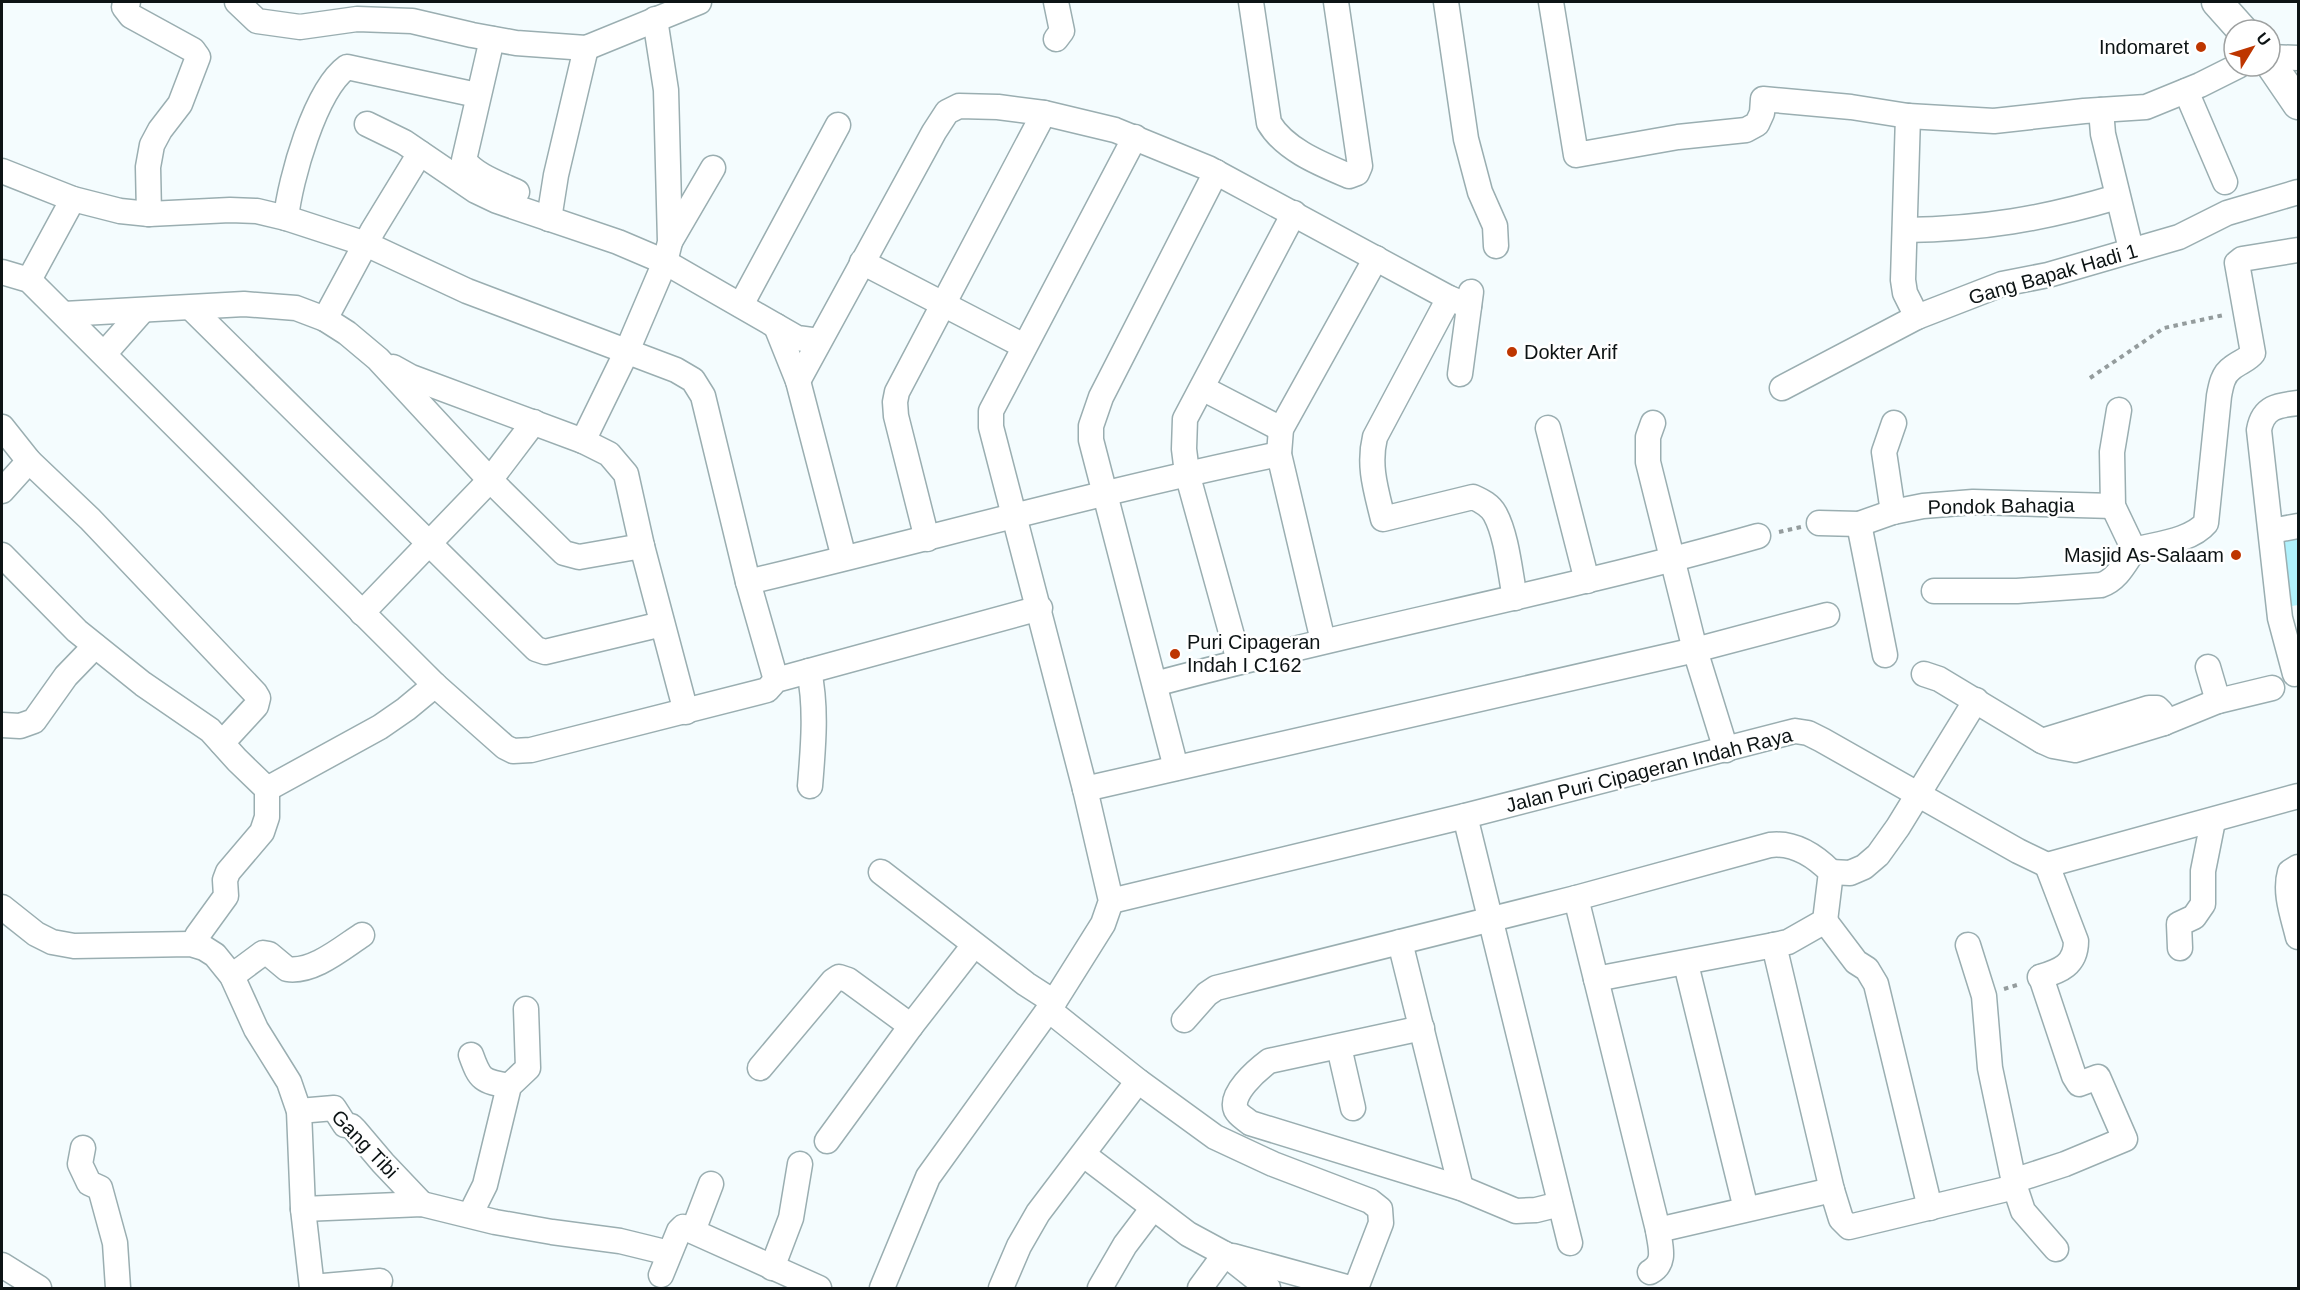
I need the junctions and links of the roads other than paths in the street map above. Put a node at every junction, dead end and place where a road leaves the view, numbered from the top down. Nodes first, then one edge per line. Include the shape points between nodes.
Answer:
1 (128, 2) edge
2 (237, 2) edge
3 (699, 2) edge
4 (1056, 2) edge
5 (1251, 2) edge
6 (1336, 2) edge
7 (1446, 2) edge
8 (1551, 2) edge
9 (2217, 2) edge
10 (2231, 18) edge
11 (655, 19) junction
12 (492, 39) junction
13 (1056, 39) dead end
14 (586, 48) junction
15 (2282, 57) edge
16 (2298, 58) edge
17 (2222, 74) edge
18 (2280, 78) edge
19 (2186, 91) junction
20 (477, 95) junction
21 (2298, 104) edge
22 (2101, 110) junction
23 (1044, 113) junction
24 (1908, 116) junction
25 (368, 124) dead end
26 (838, 125) dead end
27 (1135, 137) junction
28 (420, 153) junction
29 (713, 168) dead end
30 (2, 171) edge
31 (1216, 172) junction
32 (2225, 182) dead end
33 (2298, 192) edge
34 (2118, 197) junction
35 (73, 199) junction
36 (550, 213) junction
37 (1294, 213) junction
38 (149, 214) junction
39 (286, 218) junction
40 (1905, 230) junction
41 (2130, 240) dead end
42 (366, 244) junction
43 (1496, 246) dead end
44 (2298, 250) edge
45 (667, 252) junction
46 (1376, 258) junction
47 (862, 262) junction
48 (2, 272) edge
49 (29, 280) junction
50 (1463, 298) junction
51 (1911, 304) junction
52 (741, 305) junction
53 (943, 305) junction
54 (190, 308) junction
55 (142, 310) junction
56 (64, 314) junction
57 (325, 320) junction
58 (776, 326) junction
59 (819, 341) junction
60 (1024, 346) junction
61 (627, 351) junction
62 (104, 354) junction
63 (378, 358) junction
64 (1460, 374) dead end
65 (798, 381) junction
66 (1202, 388) junction
67 (1782, 388) dead end
68 (2298, 403) edge
69 (2119, 410) dead end
70 (534, 422) junction
71 (1653, 423) dead end
72 (1894, 423) dead end
73 (2, 427) edge
74 (1548, 428) dead end
75 (1281, 429) junction
76 (583, 441) junction
77 (1279, 454) junction
78 (29, 461) junction
79 (1188, 473) junction
80 (490, 480) junction
81 (2, 491) edge
82 (1104, 494) junction
83 (2113, 506) junction
84 (1893, 512) junction
85 (1014, 516) junction
86 (1819, 523) road end
87 (1859, 524) junction
88 (2298, 526) edge
89 (2271, 531) junction
90 (1758, 536) road end
91 (927, 540) junction
92 (429, 544) junction
93 (642, 546) junction
94 (2134, 550) junction
95 (2, 555) edge
96 (844, 558) junction
97 (1673, 561) junction
98 (1587, 581) junction
99 (748, 582) junction
100 (1934, 591) dead end
101 (1515, 598) junction
102 (1040, 608) junction
103 (362, 614) junction
104 (1827, 615) dead end
105 (662, 624) junction
106 (1323, 641) junction
107 (95, 646) junction
108 (1695, 650) junction
109 (1885, 655) dead end
110 (1239, 661) junction
111 (2208, 667) dead end
112 (809, 671) junction
113 (1924, 674) dead end
114 (2297, 674) edge
115 (776, 680) junction
116 (1155, 684) junction
117 (435, 685) junction
118 (2272, 688) dead end
119 (1976, 700) junction
120 (2218, 701) junction
121 (686, 712) junction
122 (2, 725) edge
123 (222, 743) junction
124 (1726, 750) junction
125 (1176, 768) junction
126 (810, 786) dead end
127 (267, 789) junction
128 (1086, 789) junction
129 (1918, 794) junction
130 (2298, 796) edge
131 (1465, 816) junction
132 (2212, 821) junction
133 (2047, 865) junction
134 (2298, 867) edge
135 (881, 872) dead end
136 (1831, 872) junction
137 (1576, 898) junction
138 (1111, 901) junction
139 (2, 907) edge
140 (1489, 919) junction
141 (1825, 921) junction
142 (362, 935) dead end
143 (197, 936) dead end
144 (2298, 937) edge
145 (1400, 942) junction
146 (974, 945) junction
147 (1774, 945) junction
148 (1968, 945) dead end
149 (2180, 948) dead end
150 (1686, 964) junction
151 (232, 976) junction
152 (1596, 979) junction
153 (1051, 1006) junction
154 (526, 1009) dead end
155 (1184, 1020) dead end
156 (911, 1026) junction
157 (1422, 1028) junction
158 (1339, 1047) junction
159 (471, 1054) dead end
160 (760, 1068) dead end
161 (1138, 1081) junction
162 (508, 1086) junction
163 (1353, 1108) dead end
164 (298, 1111) junction
165 (827, 1141) dead end
166 (83, 1148) dead end
167 (1084, 1155) junction
168 (800, 1164) dead end
169 (711, 1184) dead end
170 (2014, 1184) junction
171 (1461, 1188) junction
172 (1832, 1190) junction
173 (422, 1204) junction
174 (1560, 1204) junction
175 (1153, 1208) junction
176 (303, 1209) junction
177 (1746, 1209) junction
178 (1930, 1209) junction
179 (470, 1215) junction
180 (688, 1229) junction
181 (1658, 1230) junction
182 (1570, 1243) dead end
183 (2056, 1249) dead end
184 (669, 1253) junction
185 (1225, 1254) junction
186 (2, 1265) edge
187 (772, 1268) junction
188 (1650, 1272) dead end
189 (660, 1275) dead end
190 (380, 1281) dead end
191 (39, 1288) edge
192 (118, 1288) edge
193 (312, 1288) edge
194 (819, 1288) edge
195 (882, 1288) edge
196 (1001, 1288) edge
197 (1100, 1288) edge
198 (1200, 1288) edge
199 (1268, 1288) edge
200 (1350, 1288) edge
201 (1356, 1288) edge

1 - 38 street via 124,7 131,15 193,50 198,57 180,104 152,145 148,167
2 - 12 street via 257,21 300,27 357,19 412,21
3 - 11 street
4 - 13 street via 1062,31
5 - 6 street via 1269,123 1285,142 1349,176 1359,170 1359,156
7 - 43 street via 1466,139 1480,192 1495,226
8 - 24 street via 1576,155 1746,130 1757,124 1763,99
9 - 10 street
11 - 14 street
11 - 45 street via 666,90
12 - 14 street
12 - 20 street
14 - 36 street
15 - 16 street
17 - 19 street
18 - 21 street
19 - 22 street via 2146,107
19 - 32 street
20 - 36 street via 464,160
20 - 39 street via 347,68 335,79 316,113 288,199
22 - 24 street via 1994,121
22 - 34 street
23 - 27 street
23 - 47 street via 959,106 947,112
23 - 53 street
24 - 40 street
25 - 28 street
26 - 52 street
27 - 31 street
27 - 60 street
28 - 36 street via 497,201
28 - 42 street
29 - 45 street
30 - 35 street
31 - 37 street
31 - 82 street via 1101,397 1091,426 1091,440
33 - 51 street, Gang Bapak Hadi 1 via 2227,213 2179,237 2058,272
34 - 40 street via 2035,219 1960,229
34 - 41 street
35 - 38 street
35 - 49 street
36 - 45 street via 618,242
37 - 46 street
37 - 66 street
38 - 39 street via 230,210
39 - 42 street
40 - 51 street via 1903,280
42 - 57 street
42 - 61 street via 467,291
44 - 94 street via 2239,261 2237,266 2253,353 2230,369 2223,380 2206,523 2194,532
45 - 52 street
45 - 61 street
46 - 50 street
46 - 75 street
47 - 53 street
47 - 59 street
48 - 49 street
49 - 56 street
50 - 64 street
50 - 101 street via 1375,437 1372,474 1383,519 1473,497 1482,501 1495,515 1502,535
51 - 67 street, Gang Bapak Hadi 1
52 - 58 street
53 - 60 street
53 - 91 street via 895,402
54 - 55 street
54 - 57 street via 265,305 296,308
54 - 92 street
55 - 56 street
55 - 62 street
56 - 62 street
57 - 63 street
58 - 59 street via 797,338
58 - 65 street
59 - 65 street
60 - 85 street via 991,411 991,427
61 - 76 street
61 - 99 street via 693,380 703,396
62 - 103 street
63 - 70 street via 411,377
63 - 80 street
65 - 96 street
66 - 75 street
66 - 79 street via 1185,419
68 - 89 street via 2275,406 2261,420
69 - 83 street via 2112,452
70 - 76 street
70 - 80 street
71 - 97 street via 1648,437 1648,462
72 - 84 street via 1884,452
73 - 78 street
74 - 98 street
75 - 77 street
76 - 93 street via 609,454 626,474
77 - 79 street
77 - 106 street
78 - 81 street
78 - 123 street via 90,519 255,693 256,706
79 - 82 street
79 - 110 street
80 - 92 street
80 - 93 street via 570,556
82 - 85 street
82 - 116 street
83 - 84 street, Pondok Bahagia via 1973,502
83 - 94 street
84 - 87 street, Pondok Bahagia
85 - 91 street
85 - 102 street
86 - 87 street, Pondok Bahagia
87 - 109 street
88 - 89 street
89 - 114 street via 2280,618
90 - 97 street
91 - 96 street
92 - 103 street
92 - 105 street via 536,649 545,652
93 - 105 street
94 - 100 street via 2115,577 2101,585
95 - 107 street
96 - 99 street
97 - 98 street
97 - 108 street
98 - 101 street
99 - 115 street
101 - 106 street
102 - 112 street
102 - 128 street
103 - 117 street
104 - 108 street
105 - 121 street
106 - 110 street
107 - 122 street via 66,676 34,721 20,726
107 - 123 street via 210,730
108 - 124 street
108 - 125 street
110 - 116 street
111 - 120 street
112 - 115 street
112 - 126 street via 813,739
113 - 119 street
115 - 121 street via 767,690
116 - 125 street
117 - 121 street via 513,751
117 - 127 street via 380,727
118 - 120 street
119 - 120 street via 2042,741 2075,750 2164,723
119 - 129 street
123 - 127 street
124 - 129 street, Jalan Puri Cipageran Indah Raya via 1795,731 1808,733
124 - 131 street, Jalan Puri Cipageran Indah Raya
125 - 128 street
127 - 143 street via 267,817 262,832 228,872 226,896
128 - 138 street
129 - 133 street, Jalan Puri Cipageran Indah Raya
129 - 136 street via 1878,855 1850,873
130 - 132 street
131 - 138 street, Jalan Puri Cipageran Indah Raya
131 - 140 street
132 - 133 street
132 - 149 street via 2203,871 2203,904 2194,917 2179,924
133 - 170 street via 2076,941 2076,951 2063,969 2040,977 2074,1076 2079,1084 2098,1077 2125,1139
134 - 144 street via 2288,879
135 - 146 street
136 - 137 street via 1819,860 1780,844
136 - 141 street
137 - 140 street
137 - 152 street
138 - 153 street via 1103,924
139 - 151 street via 52,942 74,946 191,944 215,955
140 - 145 street
140 - 174 street
141 - 147 street via 1788,942
141 - 178 street via 1876,984
142 - 151 street via 314,964 287,969 263,953
145 - 155 street via 1216,988
145 - 157 street
146 - 153 street
146 - 156 street
147 - 150 street
147 - 172 street
148 - 170 street via 1984,996 1990,1068
150 - 152 street
150 - 177 street
151 - 164 street via 256,1029 289,1082
152 - 181 street
153 - 161 street
153 - 195 street via 928,1177
154 - 162 street via 528,1068
156 - 160 street via 839,977
156 - 165 street
157 - 158 street
157 - 171 street
158 - 163 street
158 - 171 street via 1269,1061 1236,1097 1238,1113 1250,1123
159 - 162 street via 482,1079
161 - 167 street
161 - 201 street via 1215,1137 1371,1201 1380,1209 1381,1223
162 - 179 street via 485,1185
164 - 173 street, Gang Tibi via 334,1108 345,1125 355,1130
164 - 176 street
166 - 192 street via 80,1164 89,1182 100,1188 115,1243
167 - 175 street
167 - 196 street via 1038,1213
168 - 187 street via 790,1218
169 - 180 street
170 - 178 street
170 - 183 street via 2023,1211
171 - 174 street via 1516,1212
172 - 177 street
172 - 178 street via 1841,1219 1849,1227
173 - 176 street
173 - 179 street
174 - 182 street
175 - 185 street via 1188,1234
175 - 197 street
176 - 193 street
177 - 181 street
179 - 184 street
180 - 184 street via 679,1231
180 - 187 street
181 - 188 street via 1662,1261
184 - 189 street
185 - 198 street
185 - 199 street
185 - 200 street
186 - 191 street
187 - 194 street
190 - 193 street

